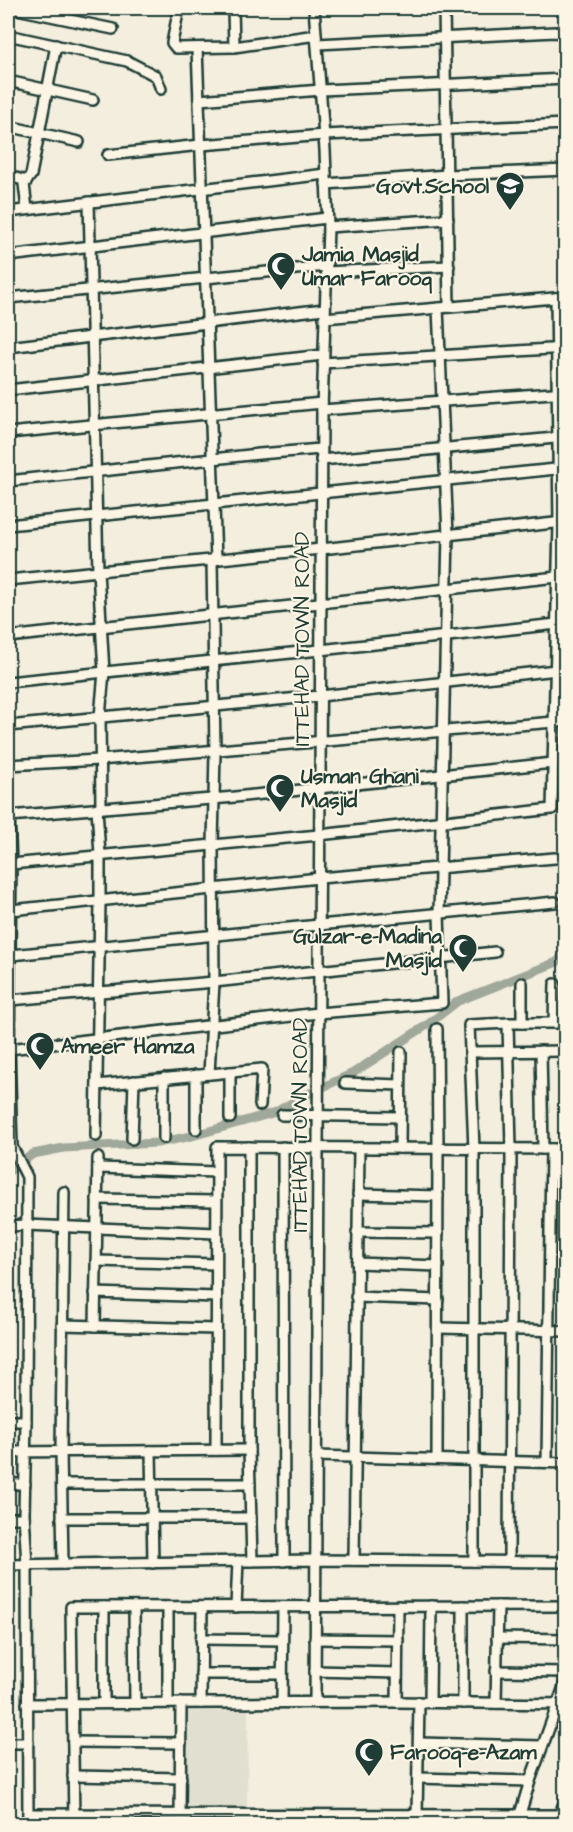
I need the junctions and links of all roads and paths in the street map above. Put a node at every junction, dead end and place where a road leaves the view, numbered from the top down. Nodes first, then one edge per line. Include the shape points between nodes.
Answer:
1 (12, 8) edge
2 (66, 8) edge
3 (179, 8) edge
4 (232, 8) edge
5 (314, 8) edge
6 (444, 8) edge
7 (64, 18) junction
8 (113, 29) dead end
9 (566, 34) edge
10 (8, 35) edge
11 (445, 39) junction
12 (317, 40) junction
13 (56, 45) junction
14 (234, 47) junction
15 (198, 48) junction
16 (566, 79) edge
17 (8, 81) edge
18 (446, 83) junction
19 (161, 89) dead end
20 (48, 90) junction
21 (321, 90) junction
22 (93, 100) dead end
23 (199, 100) junction
24 (566, 124) edge
25 (8, 126) edge
26 (446, 130) junction
27 (39, 133) junction
28 (324, 135) junction
29 (79, 142) dead end
30 (201, 145) junction
31 (108, 155) dead end
32 (566, 170) edge
33 (447, 175) junction
34 (8, 176) edge
35 (326, 179) junction
36 (27, 181) junction
37 (202, 188) junction
38 (89, 202) junction
39 (27, 209) junction
40 (8, 212) edge
41 (448, 219) junction
42 (327, 222) junction
43 (204, 232) junction
44 (90, 246) junction
45 (8, 256) edge
46 (448, 266) junction
47 (326, 269) junction
48 (206, 278) junction
49 (91, 289) junction
50 (8, 298) edge
51 (561, 298) edge
52 (449, 307) junction
53 (438, 308) junction
54 (324, 314) junction
55 (207, 323) junction
56 (92, 337) junction
57 (8, 347) edge
58 (561, 349) edge
59 (440, 356) junction
60 (323, 359) junction
61 (209, 368) junction
62 (94, 381) junction
63 (8, 390) edge
64 (561, 393) edge
65 (442, 403) junction
66 (322, 406) junction
67 (210, 414) junction
68 (95, 424) junction
69 (8, 433) edge
70 (562, 437) edge
71 (321, 448) junction
72 (444, 448) junction
73 (212, 459) junction
74 (321, 460) junction
75 (562, 468) edge
76 (96, 471) junction
77 (445, 480) junction
78 (8, 482) edge
79 (321, 493) junction
80 (214, 504) junction
81 (97, 516) junction
82 (562, 523) edge
83 (8, 525) edge
84 (448, 535) junction
85 (321, 549) junction
86 (214, 560) junction
87 (98, 571) junction
88 (562, 576) edge
89 (8, 580) edge
90 (447, 589) junction
91 (321, 604) junction
92 (213, 615) junction
93 (561, 623) edge
94 (101, 627) junction
95 (446, 636) junction
96 (8, 637) edge
97 (320, 650) junction
98 (214, 661) junction
99 (561, 669) edge
100 (104, 672) junction
101 (8, 682) edge
102 (444, 682) junction
103 (320, 696) junction
104 (215, 706) junction
105 (100, 717) junction
106 (566, 721) edge
107 (554, 722) junction
108 (8, 726) edge
109 (443, 731) junction
110 (320, 742) junction
111 (215, 751) junction
112 (99, 760) junction
113 (553, 763) junction
114 (8, 765) edge
115 (442, 774) junction
116 (320, 787) junction
117 (215, 799) junction
118 (99, 808) junction
119 (441, 821) junction
120 (319, 835) junction
121 (213, 845) junction
122 (100, 855) junction
123 (555, 858) dead end
124 (9, 864) edge
125 (440, 868) junction
126 (319, 878) junction
127 (213, 889) junction
128 (100, 901) junction
129 (555, 902) dead end
130 (11, 910) junction
131 (439, 914) junction
132 (319, 926) junction
133 (214, 936) junction
134 (98, 947) junction
135 (495, 952) dead end
136 (11, 955) junction
137 (441, 957) junction
138 (319, 972) junction
139 (9, 982) edge
140 (214, 982) junction
141 (522, 983) dead end
142 (555, 984) dead end
143 (98, 993) junction
144 (10, 999) junction
145 (9, 1012) edge
146 (318, 1013) junction
147 (508, 1023) junction
148 (522, 1023) junction
149 (554, 1023) junction
150 (566, 1023) edge
151 (212, 1026) junction
152 (437, 1029) dead end
153 (98, 1039) junction
154 (8, 1046) edge
155 (541, 1051) junction
156 (566, 1051) edge
157 (401, 1052) dead end
158 (470, 1052) junction
159 (509, 1052) junction
160 (230, 1072) junction
161 (209, 1074) junction
162 (196, 1075) junction
163 (164, 1078) junction
164 (134, 1081) junction
165 (345, 1083) dead end
166 (97, 1085) junction
167 (400, 1085) junction
168 (260, 1105) dead end
169 (318, 1113) junction
170 (282, 1115) dead end
171 (400, 1117) junction
172 (230, 1118) dead end
173 (196, 1129) dead end
174 (10, 1131) edge
175 (96, 1136) dead end
176 (164, 1138) dead end
177 (132, 1139) dead end
178 (249, 1147) junction
179 (283, 1147) junction
180 (318, 1148) junction
181 (358, 1148) junction
182 (400, 1148) junction
183 (438, 1148) junction
184 (474, 1149) junction
185 (511, 1149) junction
186 (547, 1149) junction
187 (566, 1149) edge
188 (216, 1172) junction
189 (64, 1192) dead end
190 (358, 1194) junction
191 (438, 1196) junction
192 (97, 1199) junction
193 (216, 1201) junction
194 (26, 1225) junction
195 (8, 1226) edge
196 (64, 1227) junction
197 (96, 1228) junction
198 (357, 1232) junction
199 (216, 1233) junction
200 (438, 1233) junction
201 (96, 1261) junction
202 (357, 1263) junction
203 (216, 1264) junction
204 (438, 1266) junction
205 (95, 1293) junction
206 (216, 1297) junction
207 (356, 1297) junction
208 (438, 1300) junction
209 (62, 1325) junction
210 (95, 1326) junction
211 (438, 1328) junction
212 (216, 1329) junction
213 (474, 1329) junction
214 (510, 1329) junction
215 (548, 1330) junction
216 (566, 1331) edge
217 (26, 1420) junction
218 (8, 1421) edge
219 (151, 1450) junction
220 (216, 1450) junction
221 (249, 1450) junction
222 (26, 1451) junction
223 (61, 1451) junction
224 (8, 1452) edge
225 (316, 1456) junction
226 (355, 1457) junction
227 (437, 1460) junction
228 (474, 1460) junction
229 (509, 1461) junction
230 (547, 1462) junction
231 (566, 1463) edge
232 (8, 1484) edge
233 (25, 1484) junction
234 (62, 1484) junction
235 (152, 1484) junction
236 (250, 1484) junction
237 (8, 1518) edge
238 (24, 1518) junction
239 (62, 1518) junction
240 (152, 1518) junction
241 (250, 1518) junction
242 (315, 1560) junction
243 (354, 1560) junction
244 (238, 1561) junction
245 (252, 1561) junction
246 (284, 1561) junction
247 (474, 1561) junction
248 (509, 1561) junction
249 (566, 1562) edge
250 (153, 1563) junction
251 (63, 1564) junction
252 (8, 1565) edge
253 (27, 1565) junction
254 (202, 1606) junction
255 (283, 1606) junction
256 (315, 1606) junction
257 (398, 1606) junction
258 (431, 1606) junction
259 (463, 1606) junction
260 (498, 1606) junction
261 (566, 1606) edge
262 (104, 1607) junction
263 (134, 1607) junction
264 (168, 1607) junction
265 (236, 1607) junction
266 (497, 1638) junction
267 (201, 1639) junction
268 (315, 1639) junction
269 (566, 1639) edge
270 (282, 1640) junction
271 (398, 1640) junction
272 (315, 1671) junction
273 (496, 1671) junction
274 (566, 1672) edge
275 (397, 1673) junction
276 (201, 1674) junction
277 (282, 1674) junction
278 (566, 1681) edge
279 (282, 1702) junction
280 (315, 1702) junction
281 (397, 1702) junction
282 (419, 1702) junction
283 (430, 1702) junction
284 (104, 1703) junction
285 (135, 1703) junction
286 (168, 1703) junction
287 (181, 1703) junction
288 (201, 1703) junction
289 (463, 1703) junction
290 (496, 1703) junction
291 (27, 1704) junction
292 (73, 1704) junction
293 (561, 1704) edge
294 (73, 1742) junction
295 (8, 1743) edge
296 (28, 1743) junction
297 (181, 1743) junction
298 (419, 1743) junction
299 (542, 1746) junction
300 (73, 1776) junction
301 (181, 1778) junction
302 (418, 1778) junction
303 (530, 1780) junction
304 (566, 1797) edge
305 (28, 1814) junction
306 (180, 1814) junction
307 (417, 1815) junction
308 (560, 1818) edge
309 (74, 1819) edge
310 (104, 1819) edge
311 (137, 1819) edge
312 (168, 1819) edge
313 (205, 1819) edge
314 (288, 1820) edge
315 (323, 1820) edge
316 (403, 1820) edge
317 (443, 1820) edge
318 (518, 1820) edge
319 (28, 1824) edge

1 - 7 street
2 - 7 street
3 - 15 street via 172,43 176,48
4 - 14 street
5 - 12 street, ITTEHAD TOWN ROAD
6 - 11 street
7 - 8 street
9 - 11 street
10 - 13 street
11 - 12 street
11 - 18 street
12 - 14 street
12 - 21 street, ITTEHAD TOWN ROAD
13 - 19 street via 127,61 156,76
13 - 20 street
14 - 15 street
15 - 23 street
16 - 18 street
17 - 20 street
18 - 21 street
18 - 26 street
20 - 22 street
20 - 27 street
21 - 23 street
21 - 28 street, ITTEHAD TOWN ROAD
23 - 30 street
24 - 26 street
25 - 27 street
26 - 28 street
26 - 33 street
27 - 29 street
27 - 36 street via 32,175
28 - 30 street
28 - 35 street, ITTEHAD TOWN ROAD
30 - 31 street
30 - 37 street
32 - 33 street
33 - 35 street
33 - 41 street
34 - 36 street
35 - 37 street
35 - 42 street, ITTEHAD TOWN ROAD
36 - 39 street
37 - 38 street
37 - 43 street
38 - 39 street
38 - 44 street
39 - 40 street
41 - 42 street
41 - 46 street
42 - 43 street
42 - 47 street, ITTEHAD TOWN ROAD
43 - 44 street
43 - 48 street
44 - 45 street
44 - 49 street
46 - 47 street
46 - 52 street
47 - 48 street
47 - 54 street, ITTEHAD TOWN ROAD
48 - 49 street
48 - 55 street
49 - 50 street
49 - 56 street
51 - 52 street
51 - 58 street
52 - 53 street
53 - 54 street
53 - 59 street
54 - 55 street
54 - 60 street, ITTEHAD TOWN ROAD
55 - 56 street
55 - 61 street
56 - 57 street
56 - 62 street
58 - 59 street
58 - 64 street
59 - 60 street
59 - 65 street
60 - 61 street
60 - 66 street, ITTEHAD TOWN ROAD
61 - 62 street
61 - 67 street
62 - 63 street
62 - 68 street
64 - 65 street
64 - 70 street
65 - 66 street
65 - 72 street
66 - 67 street
66 - 71 street, ITTEHAD TOWN ROAD
67 - 68 street
67 - 73 street
68 - 69 street
68 - 76 street
70 - 72 street
70 - 75 street
71 - 73 street
71 - 74 street, ITTEHAD TOWN ROAD
72 - 74 street
72 - 77 street
73 - 76 street
73 - 80 street
74 - 79 street, ITTEHAD TOWN ROAD
75 - 77 street
75 - 82 street
76 - 78 street
76 - 81 street
77 - 79 street
77 - 84 street
79 - 80 street
79 - 85 street, ITTEHAD TOWN ROAD
80 - 81 street
80 - 86 street
81 - 83 street
81 - 87 street
82 - 84 street
82 - 88 street
84 - 85 street
84 - 90 street
85 - 86 street
85 - 91 street, ITTEHAD TOWN ROAD
86 - 87 street
86 - 92 street
87 - 89 street
87 - 94 street
88 - 90 street
88 - 93 street
90 - 91 street
90 - 95 street
91 - 92 street
91 - 97 street, ITTEHAD TOWN ROAD
92 - 94 street
92 - 98 street
93 - 95 street
93 - 99 street
94 - 96 street
94 - 100 street
95 - 97 street
95 - 102 street
97 - 98 street
97 - 103 street, ITTEHAD TOWN ROAD
98 - 100 street
98 - 104 street
99 - 102 street
99 - 107 street
100 - 101 street
100 - 105 street
102 - 103 street
102 - 109 street
103 - 104 street
103 - 110 street, ITTEHAD TOWN ROAD
104 - 105 street
104 - 111 street
105 - 108 street
105 - 112 street
106 - 107 street
107 - 109 street
107 - 113 street
109 - 110 street
109 - 115 street
110 - 111 street
110 - 116 street, ITTEHAD TOWN ROAD
111 - 112 street
111 - 117 street
112 - 114 street
112 - 118 street
113 - 115 street
113 - 119 street via 552,809
115 - 116 street
115 - 119 street
116 - 117 street
116 - 120 street, ITTEHAD TOWN ROAD
117 - 118 street
117 - 121 street
118 - 122 street
118 - 124 street via 9,816
119 - 120 street
119 - 125 street
120 - 121 street
120 - 126 street, ITTEHAD TOWN ROAD
121 - 122 street
121 - 127 street
122 - 124 street
122 - 128 street
123 - 125 street
124 - 130 street
125 - 126 street
125 - 131 street
126 - 127 street
126 - 132 street, ITTEHAD TOWN ROAD
127 - 128 street
127 - 133 street
128 - 130 street
128 - 134 street
129 - 131 street
130 - 136 street
131 - 132 street
131 - 137 street
132 - 133 street
132 - 138 street, ITTEHAD TOWN ROAD
133 - 134 street
133 - 140 street
134 - 136 street
134 - 143 street
135 - 137 street
136 - 139 street
137 - 138 street
137 - 146 street via 442,1003
138 - 140 street
138 - 146 street, ITTEHAD TOWN ROAD
139 - 144 street
140 - 143 street
140 - 151 street
141 - 148 street
142 - 149 street
143 - 144 street
143 - 153 street
144 - 145 street
145 - 154 street
146 - 151 street
146 - 169 street, ITTEHAD TOWN ROAD
147 - 148 street
147 - 158 street via 469,1025
147 - 159 street
148 - 149 street
149 - 150 street
151 - 153 street
151 - 161 street
152 - 183 street
153 - 154 street
153 - 166 street
154 - 174 street
155 - 156 street
155 - 159 street
155 - 186 street
157 - 167 street
158 - 159 street
158 - 184 street
159 - 185 street
160 - 161 street
160 - 168 street via 262,1069
160 - 172 street
161 - 162 street
162 - 163 street
162 - 173 street
163 - 164 street
163 - 176 street
164 - 166 street
164 - 177 street
165 - 167 street
166 - 175 street
167 - 171 street
169 - 170 street
169 - 171 street
169 - 180 street, ITTEHAD TOWN ROAD
171 - 182 street
174 - 194 street via 12,1148 27,1177
178 - 179 street
178 - 188 street via 217,1147
178 - 221 street
179 - 180 street
179 - 246 street
180 - 181 street
180 - 225 street, ITTEHAD TOWN ROAD
181 - 182 street
181 - 190 street
182 - 183 street
183 - 184 street
183 - 191 street
184 - 185 street
184 - 213 street
185 - 186 street
185 - 214 street
186 - 187 street
186 - 215 street
188 - 192 street via 98,1163
188 - 193 street
189 - 196 street
190 - 191 street
190 - 198 street
191 - 200 street
192 - 193 street
192 - 197 street
193 - 199 street
194 - 195 street
194 - 196 street
194 - 217 street
196 - 197 street
196 - 209 street
197 - 199 street
197 - 201 street
198 - 200 street
198 - 202 street
199 - 203 street
200 - 204 street
201 - 203 street
201 - 205 street
202 - 204 street
202 - 207 street
203 - 206 street
204 - 208 street
205 - 206 street
205 - 210 street
206 - 212 street
207 - 208 street
207 - 226 street
208 - 211 street
209 - 210 street
209 - 223 street
210 - 212 street
211 - 213 street
211 - 227 street
212 - 220 street
213 - 214 street
213 - 228 street
214 - 215 street
214 - 229 street
215 - 216 street
215 - 230 street
217 - 218 street
217 - 222 street
219 - 220 street
219 - 223 street
219 - 235 street
220 - 221 street
221 - 236 street
222 - 223 street
222 - 224 street
222 - 233 street
223 - 234 street
225 - 226 street
225 - 242 street, ITTEHAD TOWN ROAD
226 - 227 street
226 - 243 street
227 - 228 street
228 - 229 street
228 - 247 street
229 - 230 street
229 - 248 street
230 - 231 street
232 - 233 street
233 - 238 street
234 - 235 street
234 - 239 street
235 - 236 street
235 - 240 street
236 - 241 street
237 - 238 street
238 - 253 street
239 - 240 street
239 - 251 street
240 - 241 street
240 - 250 street
241 - 245 street
242 - 243 street
242 - 246 street
242 - 256 street, ITTEHAD TOWN ROAD
243 - 247 street
244 - 245 street
244 - 250 street
244 - 265 street
245 - 246 street
247 - 248 street
248 - 249 street
250 - 251 street
251 - 253 street
252 - 253 street
253 - 291 street
254 - 264 street
254 - 265 street
254 - 267 street
255 - 256 street
255 - 265 street
255 - 270 street
256 - 257 street
256 - 268 street, ITTEHAD TOWN ROAD
257 - 258 street
257 - 271 street
258 - 259 street
258 - 283 street
259 - 260 street
259 - 289 street
260 - 261 street
260 - 266 street
262 - 263 street
262 - 284 street
262 - 292 street via 71,1607
263 - 264 street
263 - 285 street
264 - 286 street
266 - 269 street
266 - 273 street
267 - 270 street
267 - 276 street
268 - 271 street
268 - 272 street, ITTEHAD TOWN ROAD
270 - 277 street
271 - 275 street
272 - 275 street
272 - 280 street, ITTEHAD TOWN ROAD
273 - 274 street
273 - 290 street
275 - 281 street
276 - 277 street
276 - 288 street
277 - 279 street
278 - 293 street
279 - 280 street
279 - 288 street
280 - 281 street
281 - 282 street
282 - 283 street
282 - 298 street
283 - 289 street
284 - 285 street
284 - 292 street
285 - 286 street
286 - 287 street
287 - 288 street
287 - 297 street
289 - 290 street
290 - 293 street
291 - 292 street
291 - 296 street
292 - 294 street
293 - 299 street
294 - 297 street
294 - 300 street
295 - 296 street
296 - 305 street
297 - 301 street
298 - 299 street
298 - 302 street
299 - 303 street
300 - 301 street
300 - 309 street
301 - 306 street
302 - 303 street
302 - 307 street
303 - 318 street
304 - 308 street
305 - 309 street
305 - 319 street
306 - 312 street
306 - 313 street
307 - 316 street
307 - 317 street
308 - 318 street
309 - 310 street
310 - 311 street
311 - 312 street
313 - 314 street
314 - 315 street
315 - 316 street
317 - 318 street

